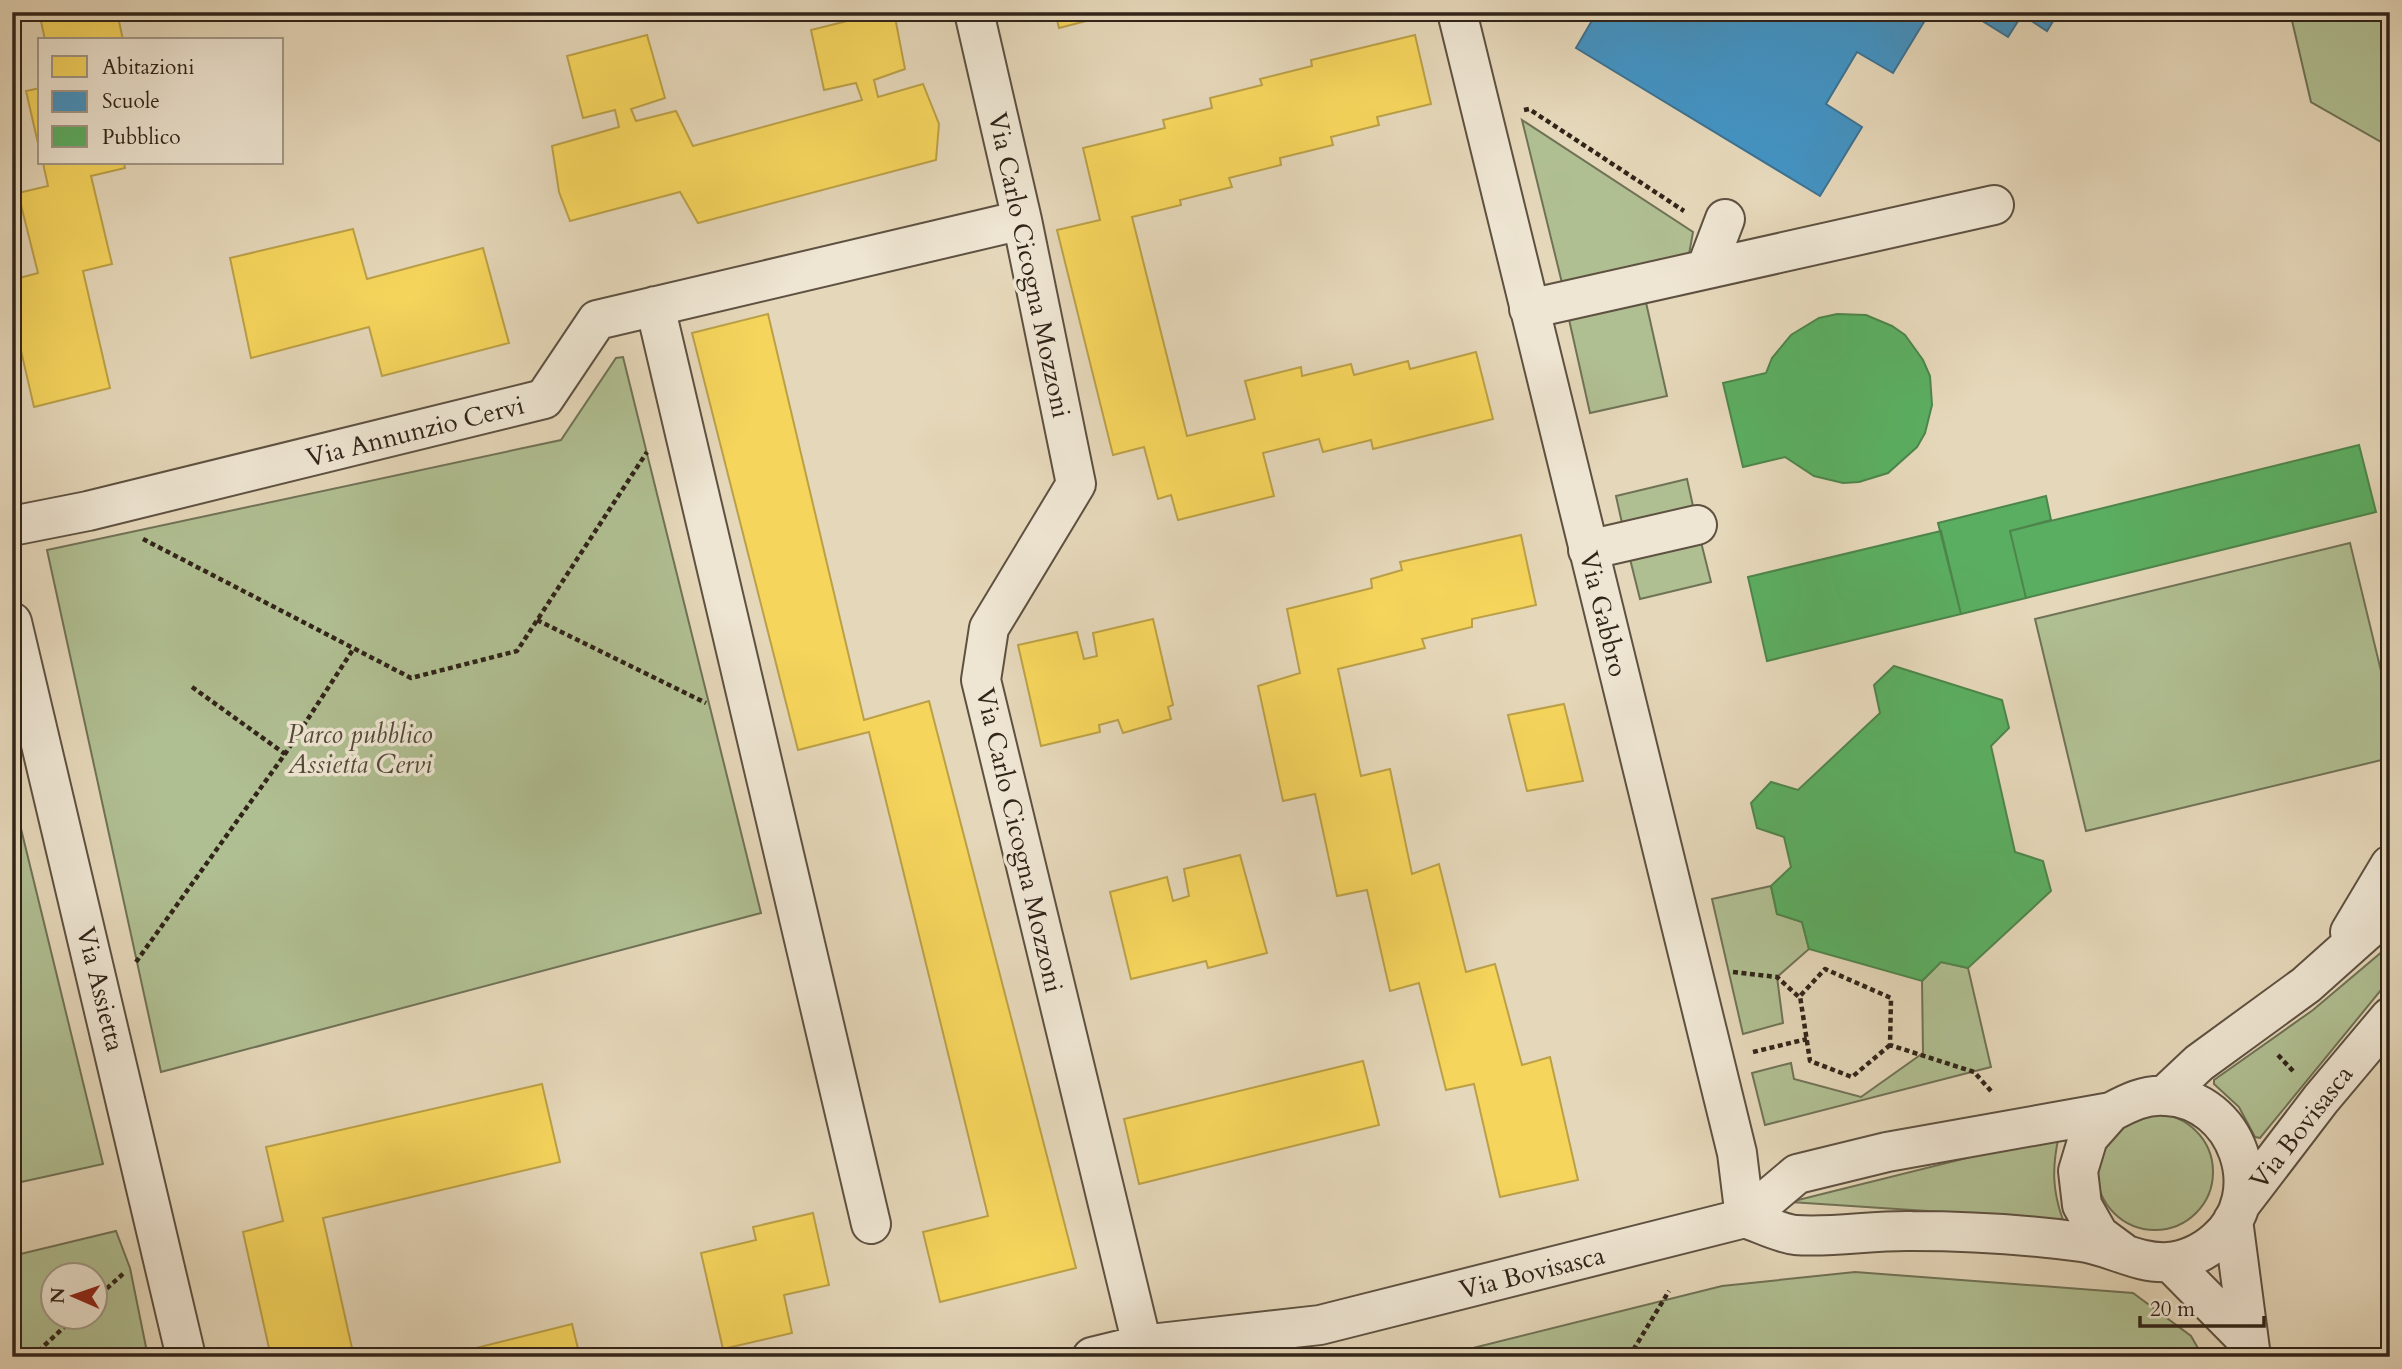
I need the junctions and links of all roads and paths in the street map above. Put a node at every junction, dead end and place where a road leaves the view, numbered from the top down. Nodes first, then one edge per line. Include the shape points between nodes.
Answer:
1 (974, 12) edge
2 (1457, 12) edge
3 (1513, 113) dead end
4 (1994, 205) dead end
5 (1022, 220) junction
6 (1717, 240) junction
7 (656, 306) junction
8 (1529, 309) junction
9 (680, 402) junction
10 (1697, 525) dead end
11 (12, 526) edge
12 (138, 537) dead end
13 (1588, 550) junction
14 (537, 620) junction
15 (12, 622) edge
16 (355, 648) junction
17 (192, 687) dead end
18 (756, 728) junction
19 (285, 754) junction
20 (2390, 865) edge
21 (2390, 910) edge
22 (2332, 963) junction
23 (131, 968) dead end
24 (1729, 971) dead end
25 (1801, 999) junction
26 (2390, 1017) edge
27 (1807, 1039) junction
28 (1890, 1045) junction
29 (2277, 1054) dead end
30 (1742, 1055) dead end
31 (2296, 1075) dead end
32 (1992, 1092) dead end
33 (2165, 1096) junction
34 (2110, 1112) junction
35 (2237, 1212) junction
36 (1745, 1218) junction
37 (871, 1224) dead end
38 (2126, 1255) junction
39 (2170, 1262) junction
40 (1669, 1291) dead end
41 (1320, 1325) junction
42 (62, 1330) edge
43 (2249, 1349) edge
44 (1143, 1351) edge
45 (32, 1357) edge
46 (186, 1357) edge
47 (1092, 1357) edge
48 (1241, 1357) edge
49 (1629, 1357) edge

1 - 5 street, Via Carlo Cicogna Mozzoni
2 - 8 street, Via Gabbro
3 - 6 path via 1529,109
4 - 6 street
5 - 7 street, Via Annunzio Cervi
5 - 44 street, Via Carlo Cicogna Mozzoni via 1076,484 989,628 981,680
6 - 8 street
7 - 9 street
7 - 11 street, Via Annunzio Cervi via 597,320 544,399 88,512
8 - 13 street, Via Gabbro
9 - 14 path
9 - 18 street
10 - 13 street
12 - 16 path
13 - 36 street, Via Gabbro via 1737,1153
14 - 16 path via 517,651 411,678
14 - 18 path
15 - 46 street, Via Assietta
16 - 19 path
17 - 19 path
18 - 37 street
19 - 23 path
20 - 22 street
21 - 22 street
22 - 33 street via 2199,1063
24 - 25 path via 1777,977
25 - 27 path
25 - 28 path via 1825,969 1891,998
26 - 35 street, Via Bovisasca via 2320,1099
27 - 28 path via 1810,1061 1853,1077
27 - 30 path
28 - 32 path via 1974,1072
29 - 31 path
33 - 34 street, Via Bovisasca via 2136,1099
33 - 35 street, Via Bovisasca via 2190,1100 2230,1131 2241,1154 2244,1179
34 - 36 street, Via Bovisasca via 1886,1152 1797,1174
34 - 38 street, Via Bovisasca via 2088,1138 2078,1171 2082,1205 2099,1235
35 - 39 street, Via Bovisasca via 2217,1241 2196,1255
35 - 43 street
36 - 38 street, Via Bovisasca via 1793,1235 1912,1230 2083,1242
36 - 41 street, Via Bovisasca
38 - 39 street, Via Bovisasca
39 - 43 street
40 - 49 path
41 - 44 street, Via Bovisasca
41 - 48 street, Via Bovisasca
42 - 45 path
44 - 47 street, Via Bovisasca

